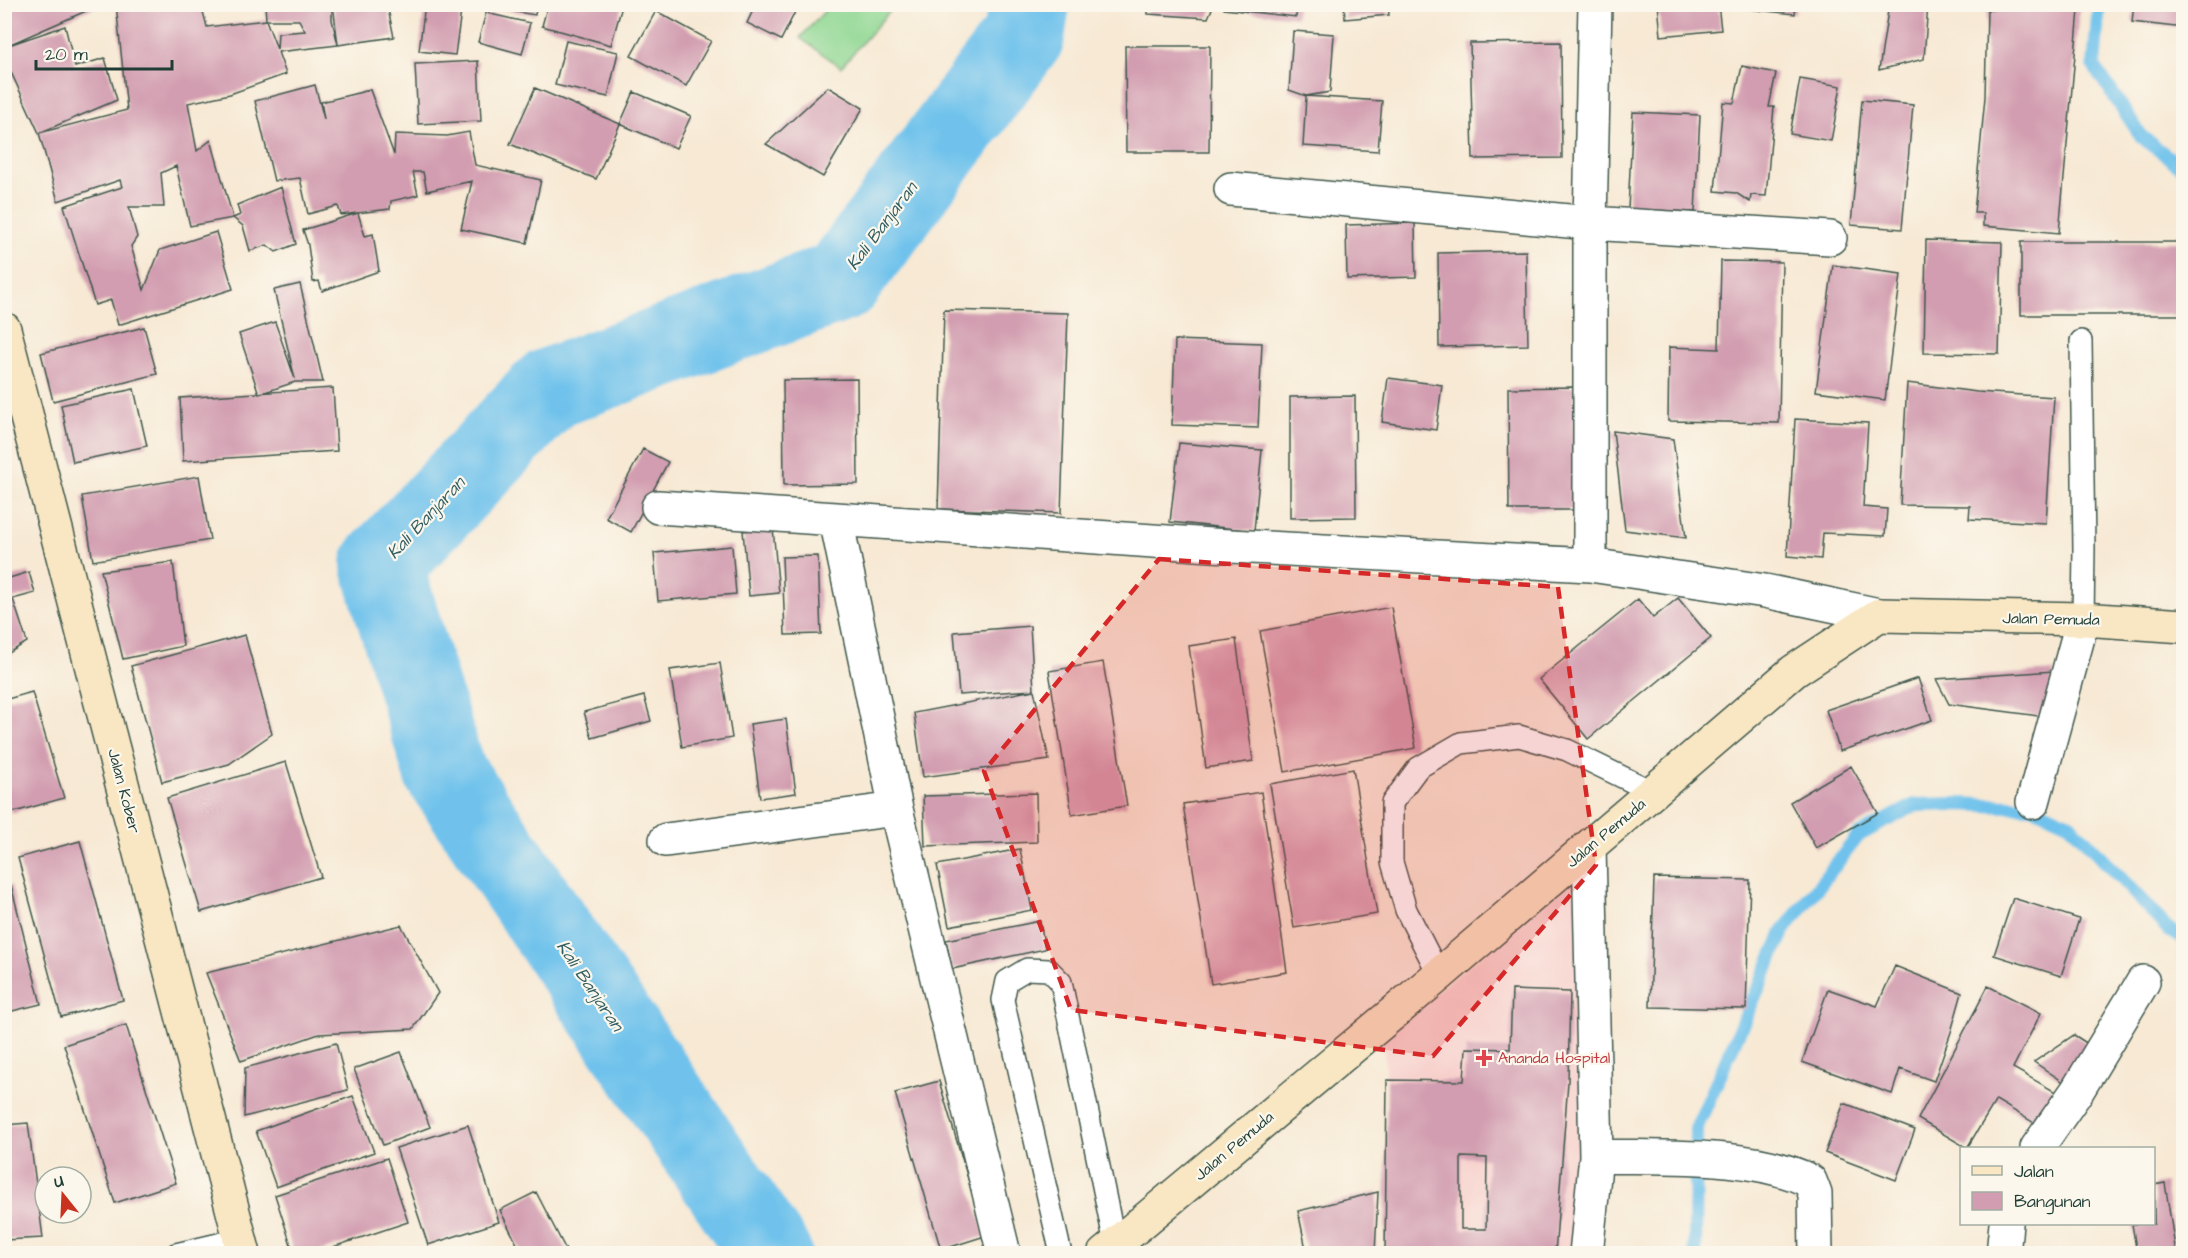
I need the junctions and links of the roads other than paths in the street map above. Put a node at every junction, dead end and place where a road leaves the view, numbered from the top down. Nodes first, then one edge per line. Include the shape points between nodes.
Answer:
1 (1595, 4) edge
2 (1231, 189) dead end
3 (1590, 223) junction
4 (1830, 238) dead end
5 (4, 329) edge
6 (2080, 341) dead end
7 (658, 507) dead end
8 (836, 519) junction
9 (1590, 566) junction
10 (1878, 615) junction
11 (2083, 619) junction
12 (2184, 626) edge
13 (1653, 792) junction
14 (2032, 802) dead end
15 (896, 809) junction
16 (666, 840) dead end
17 (1588, 847) junction
18 (1439, 975) junction
19 (2143, 982) dead end
20 (2038, 1147) edge
21 (1596, 1156) junction
22 (2006, 1225) edge
23 (242, 1246) edge
24 (1110, 1249) edge
25 (176, 1254) edge
26 (1004, 1254) edge
27 (1061, 1254) edge
28 (1586, 1254) edge
29 (1816, 1254) edge
30 (2002, 1254) edge

1 - 3 street
2 - 3 street
3 - 4 street
3 - 9 street
5 - 23 main road, Jalan Kober
6 - 11 lane
7 - 8 street
8 - 9 street
8 - 15 street
9 - 10 street via 1766,591
10 - 11 main road, Jalan Pemuda
10 - 13 main road, Jalan Pemuda via 1794,671
11 - 12 main road, Jalan Pemuda
11 - 14 street
13 - 17 main road, Jalan Pemuda
13 - 18 lane via 1567,750 1519,736 1461,743 1418,768 1392,803 1392,862 1406,910
15 - 16 street
15 - 26 street
17 - 18 main road, Jalan Pemuda
17 - 21 street
18 - 24 main road, Jalan Pemuda
19 - 20 street
21 - 28 street
21 - 29 street via 1732,1161 1779,1168 1810,1181 1815,1194
22 - 30 street
23 - 25 lane
24 - 27 lane via 1061,982 1048,970 1027,969 1007,981 1003,1000

